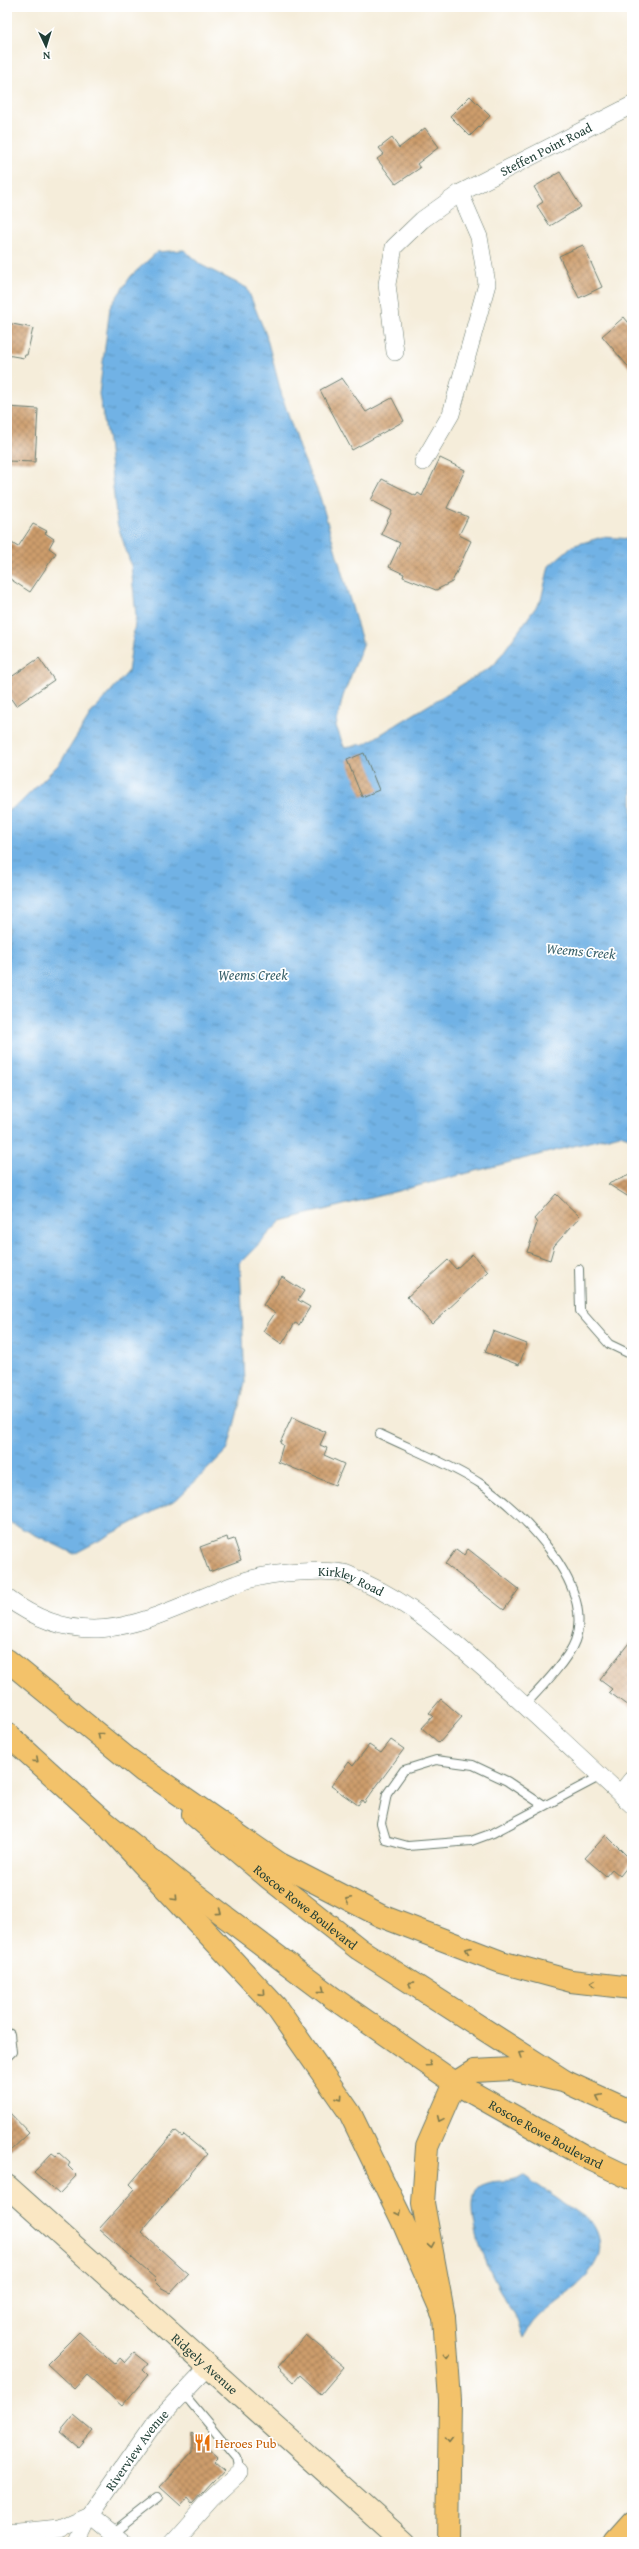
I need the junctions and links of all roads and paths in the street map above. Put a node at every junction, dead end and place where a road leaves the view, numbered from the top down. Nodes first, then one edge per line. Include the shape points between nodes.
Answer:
1 (632, 105) edge
2 (460, 193) junction
3 (395, 352) dead end
4 (422, 462) dead end
5 (579, 1270) dead end
6 (632, 1355) edge
7 (380, 1434) dead end
8 (7, 1598) edge
9 (7, 1660) edge
10 (525, 1705) junction
11 (7, 1734) edge
12 (130, 1760) junction
13 (601, 1776) junction
14 (632, 1779) edge
15 (626, 1799) edge
16 (544, 1806) junction
17 (100, 1818) junction
18 (632, 1988) edge
19 (7, 2032) edge
20 (7, 2057) edge
21 (566, 2082) junction
22 (455, 2083) junction
23 (632, 2112) edge
24 (632, 2179) edge
25 (7, 2186) edge
26 (444, 2317) junction
27 (209, 2366) junction
28 (183, 2393) junction
29 (240, 2472) joint
30 (158, 2497) dead end
31 (90, 2515) junction
32 (632, 2523) edge
33 (7, 2533) edge
34 (118, 2538) edge
35 (77, 2542) edge
36 (173, 2542) edge
37 (404, 2542) edge
38 (448, 2542) edge
39 (615, 2542) edge

1 - 2 street, Steffen Point Road
2 - 3 street, Steffen Point Road via 422,220 394,247 387,284
2 - 4 street via 479,237 488,284 451,414
5 - 6 lane via 580,1311 609,1344
7 - 10 lane via 481,1485 519,1515 569,1579 578,1611 575,1640 567,1657
8 - 10 street, Kirkley Road via 45,1620 84,1630 114,1628 140,1623 237,1583 273,1574 344,1573 387,1593 431,1621
12 -> 9 main road, Roscoe Rowe Boulevard
10 - 13 street, Kirkley Road
11 -> 17 main road, Roscoe Rowe Boulevard
18 -> 12 main road via 571,1981 501,1962 381,1916 280,1864
21 -> 12 main road, Roscoe Rowe Boulevard via 358,1949 269,1878
13 - 15 street, Kirkley Road
13 - 16 lane
14 - 15 street
16 - 16 lane via 471,1842 443,1845 408,1846 386,1840 380,1823 387,1794 404,1770 436,1760 473,1765 507,1781
17 -> 22 main road, Roscoe Rowe Boulevard via 179,1882 333,1998
17 -> 26 main road via 276,2007 350,2113 402,2220
19 - 20 lane via 10,2034 12,2052
21 - 22 main road via 512,2069 474,2071
23 -> 21 main road, Roscoe Rowe Boulevard
22 - 24 main road, Roscoe Rowe Boulevard via 584,2156
22 -> 26 main road via 427,2147 423,2203
25 - 27 main road, Ridgely Avenue
26 -> 38 main road via 450,2400
27 - 28 street, Riverview Avenue
27 - 37 main road, Ridgely Avenue
28 - 29 lane via 237,2458
28 - 31 street, Riverview Avenue via 153,2425
29 - 36 street via 211,2499
30 - 34 lane
31 - 33 street via 60,2528
31 - 34 street
31 - 35 street, Riverview Avenue
32 - 39 main road

